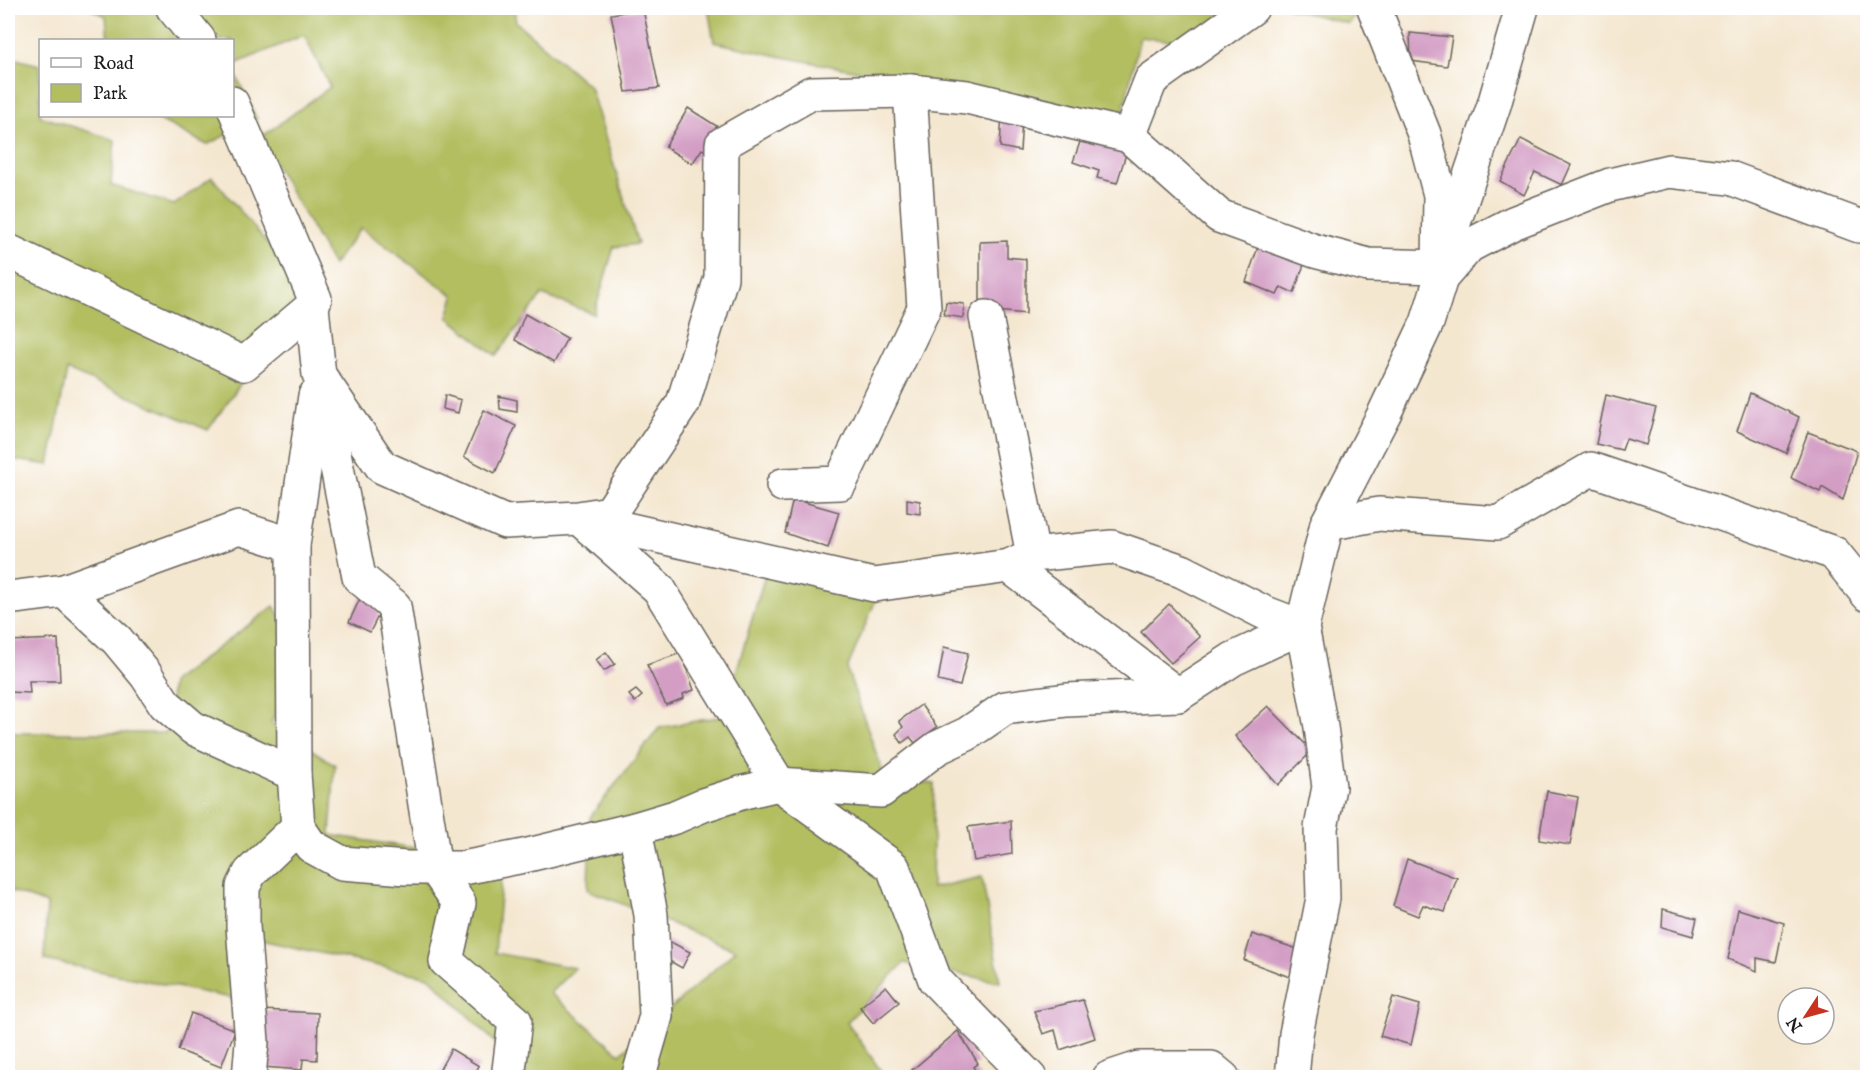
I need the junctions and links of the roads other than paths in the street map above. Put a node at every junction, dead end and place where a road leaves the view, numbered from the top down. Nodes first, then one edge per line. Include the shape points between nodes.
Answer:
1 (172, 8) edge
2 (1252, 8) edge
3 (1374, 8) edge
4 (1522, 8) edge
5 (198, 39) edge
6 (910, 91) junction
7 (234, 108) edge
8 (1129, 136) junction
9 (1868, 225) edge
10 (8, 251) edge
11 (1440, 272) junction
12 (312, 307) junction
13 (986, 317) dead end
14 (319, 375) junction
15 (783, 485) dead end
16 (578, 518) junction
17 (1327, 524) junction
18 (293, 545) junction
19 (1021, 560) junction
20 (64, 591) junction
21 (1868, 595) edge
22 (8, 598) edge
23 (1302, 627) junction
24 (1178, 695) junction
25 (294, 774) junction
26 (779, 784) junction
27 (298, 827) junction
28 (635, 829) junction
29 (435, 868) junction
30 (249, 1077) edge
31 (508, 1077) edge
32 (638, 1077) edge
33 (1030, 1077) edge
34 (1109, 1077) edge
35 (1223, 1077) edge
36 (1292, 1077) edge

1 - 5 street
2 - 8 street via 1151,80
3 - 11 street via 1424,134 1440,195
4 - 11 street
6 - 8 street via 967,97
6 - 15 street via 924,308 840,483
6 - 16 street via 811,93 722,144 721,278 682,403 610,513
7 - 12 street via 315,299
8 - 11 street via 1220,216 1315,251 1368,265
9 - 11 street via 1859,226 1730,178 1670,171 1610,185 1513,223 1468,246
10 - 12 street via 244,364
11 - 17 street via 1427,323
12 - 14 street
13 - 19 street
14 - 16 street via 382,467 506,522
14 - 18 street
14 - 29 street via 359,577 394,606
16 - 19 street via 874,585
16 - 26 street via 659,589
17 - 21 street via 1379,514 1498,523 1591,469 1834,553
17 - 23 street
18 - 20 street via 239,528
18 - 25 street
19 - 23 street via 1112,547 1182,571
19 - 24 street
20 - 22 street
20 - 25 street via 117,640 165,704 192,728
23 - 24 street via 1233,659
23 - 36 street via 1329,787 1321,828 1323,898 1296,1034
24 - 26 street via 1067,700 1005,708 967,734 937,748 881,792
25 - 27 street
26 - 28 street
26 - 33 street via 894,867 935,980
27 - 29 street via 311,846 342,862
27 - 30 street via 250,873 243,887 252,1042
28 - 29 street via 524,856
28 - 32 street via 651,915 656,1016
29 - 31 street via 459,903 446,961 515,1021
34 - 35 street via 1139,1068 1211,1068

